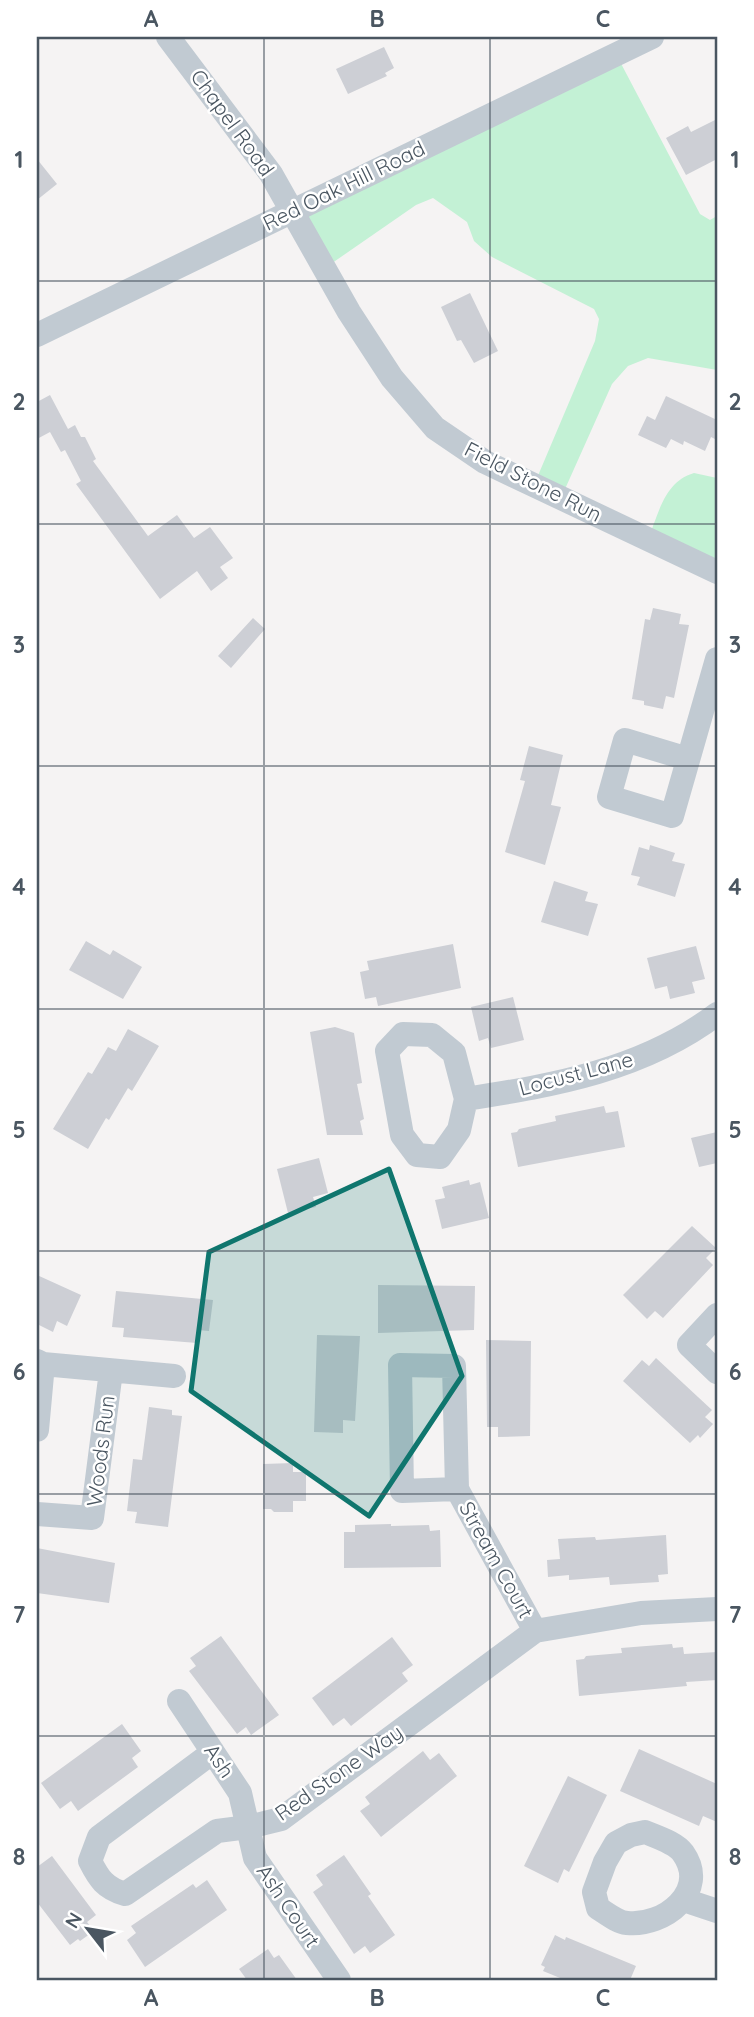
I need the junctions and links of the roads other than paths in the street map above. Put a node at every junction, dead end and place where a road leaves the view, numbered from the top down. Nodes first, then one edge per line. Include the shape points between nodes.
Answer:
1 (169, 37) edge
2 (652, 37) edge
3 (293, 210) junction
4 (37, 335) edge
5 (717, 572) edge
6 (717, 659) edge
7 (688, 759) dead end
8 (717, 1014) edge
9 (466, 1100) junction
10 (717, 1315) edge
11 (40, 1362) edge
12 (111, 1371) junction
13 (717, 1372) edge
14 (174, 1376) dead end
15 (37, 1430) edge
16 (457, 1489) junction
17 (37, 1514) edge
18 (717, 1609) edge
19 (535, 1631) junction
20 (179, 1701) dead end
21 (214, 1752) junction
22 (248, 1827) junction
23 (684, 1900) dead end
24 (717, 1911) edge
25 (339, 1980) edge

1 - 3 street, Chapel Road
2 - 3 street, Red Oak Hill Road
3 - 4 street, Red Oak Hill Road
3 - 5 street, Field Stone Run via 377,356 435,428 485,462
6 - 7 street
8 - 9 street, Locust Lane via 695,1031 622,1066
9 - 9 street via 454,1053 432,1035 403,1034 387,1051 402,1135 417,1155 440,1157 458,1130
10 - 13 street via 689,1345
11 - 12 street, Woods Run
11 - 15 street, Woods Run
12 - 14 street, Woods Run
12 - 17 street, Woods Run via 92,1518
16 - 16 street, Stream Court via 454,1366 400,1365 402,1492
16 - 19 street, Stream Court
18 - 19 street, Red Stone Way via 641,1613
19 - 22 street, Red Stone Way via 281,1819
20 - 21 street, Ash
21 - 22 street, Ash via 240,1793
21 - 22 street, Red Stone Way via 99,1837 90,1861 101,1882 125,1894 217,1831
22 - 25 street, Ash Court via 255,1858
23 - 24 street

